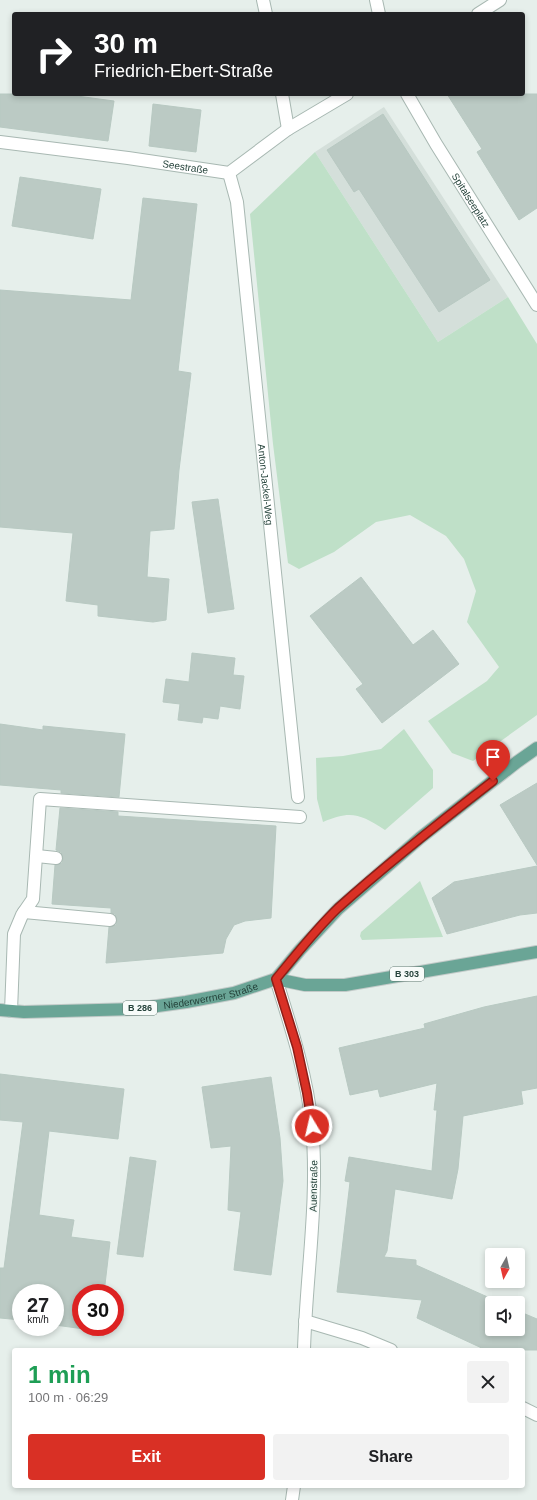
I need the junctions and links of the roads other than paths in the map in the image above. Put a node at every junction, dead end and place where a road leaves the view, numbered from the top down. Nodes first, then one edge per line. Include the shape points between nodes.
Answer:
1 (263, 0) edge
2 (376, 0) edge
3 (500, 0) edge
4 (266, 12) edge
5 (379, 12) edge
6 (481, 12) edge
7 (282, 96) edge
8 (344, 96) edge
9 (408, 96) edge
10 (288, 129) junction
11 (0, 142) edge
12 (229, 173) junction
13 (537, 305) edge
14 (537, 748) edge
15 (298, 797) dead end
16 (300, 817) dead end
17 (37, 856) junction
18 (56, 858) dead end
19 (24, 912) junction
20 (110, 920) dead end
21 (537, 952) edge
22 (276, 979) junction
23 (6, 1011) edge
24 (305, 1321) junction
25 (304, 1348) edge
26 (386, 1348) edge
27 (525, 1409) edge
28 (537, 1415) edge
29 (294, 1488) edge
30 (292, 1500) edge

1 - 4 street
2 - 5 street
3 - 6 street
7 - 10 street
8 - 10 street
9 - 13 street, Spitalseeplatz
10 - 12 street
11 - 12 street, Seestraße
12 - 15 street, Anton-Jackel-Weg via 237,202
14 - 22 main road via 420,838 338,909
16 - 17 street via 40,799
17 - 18 street
17 - 19 street via 34,899
19 - 20 street
19 - 23 street via 14,934
21 - 22 main road, B 303 via 345,985 305,985
22 - 23 main road, Niederwerrner Straße / B 286 via 234,993 136,1009
22 - 24 street, Auenstraße via 297,1047 312,1126 314,1188
24 - 25 street, Auenstraße
24 - 26 street
27 - 28 street
29 - 30 street

